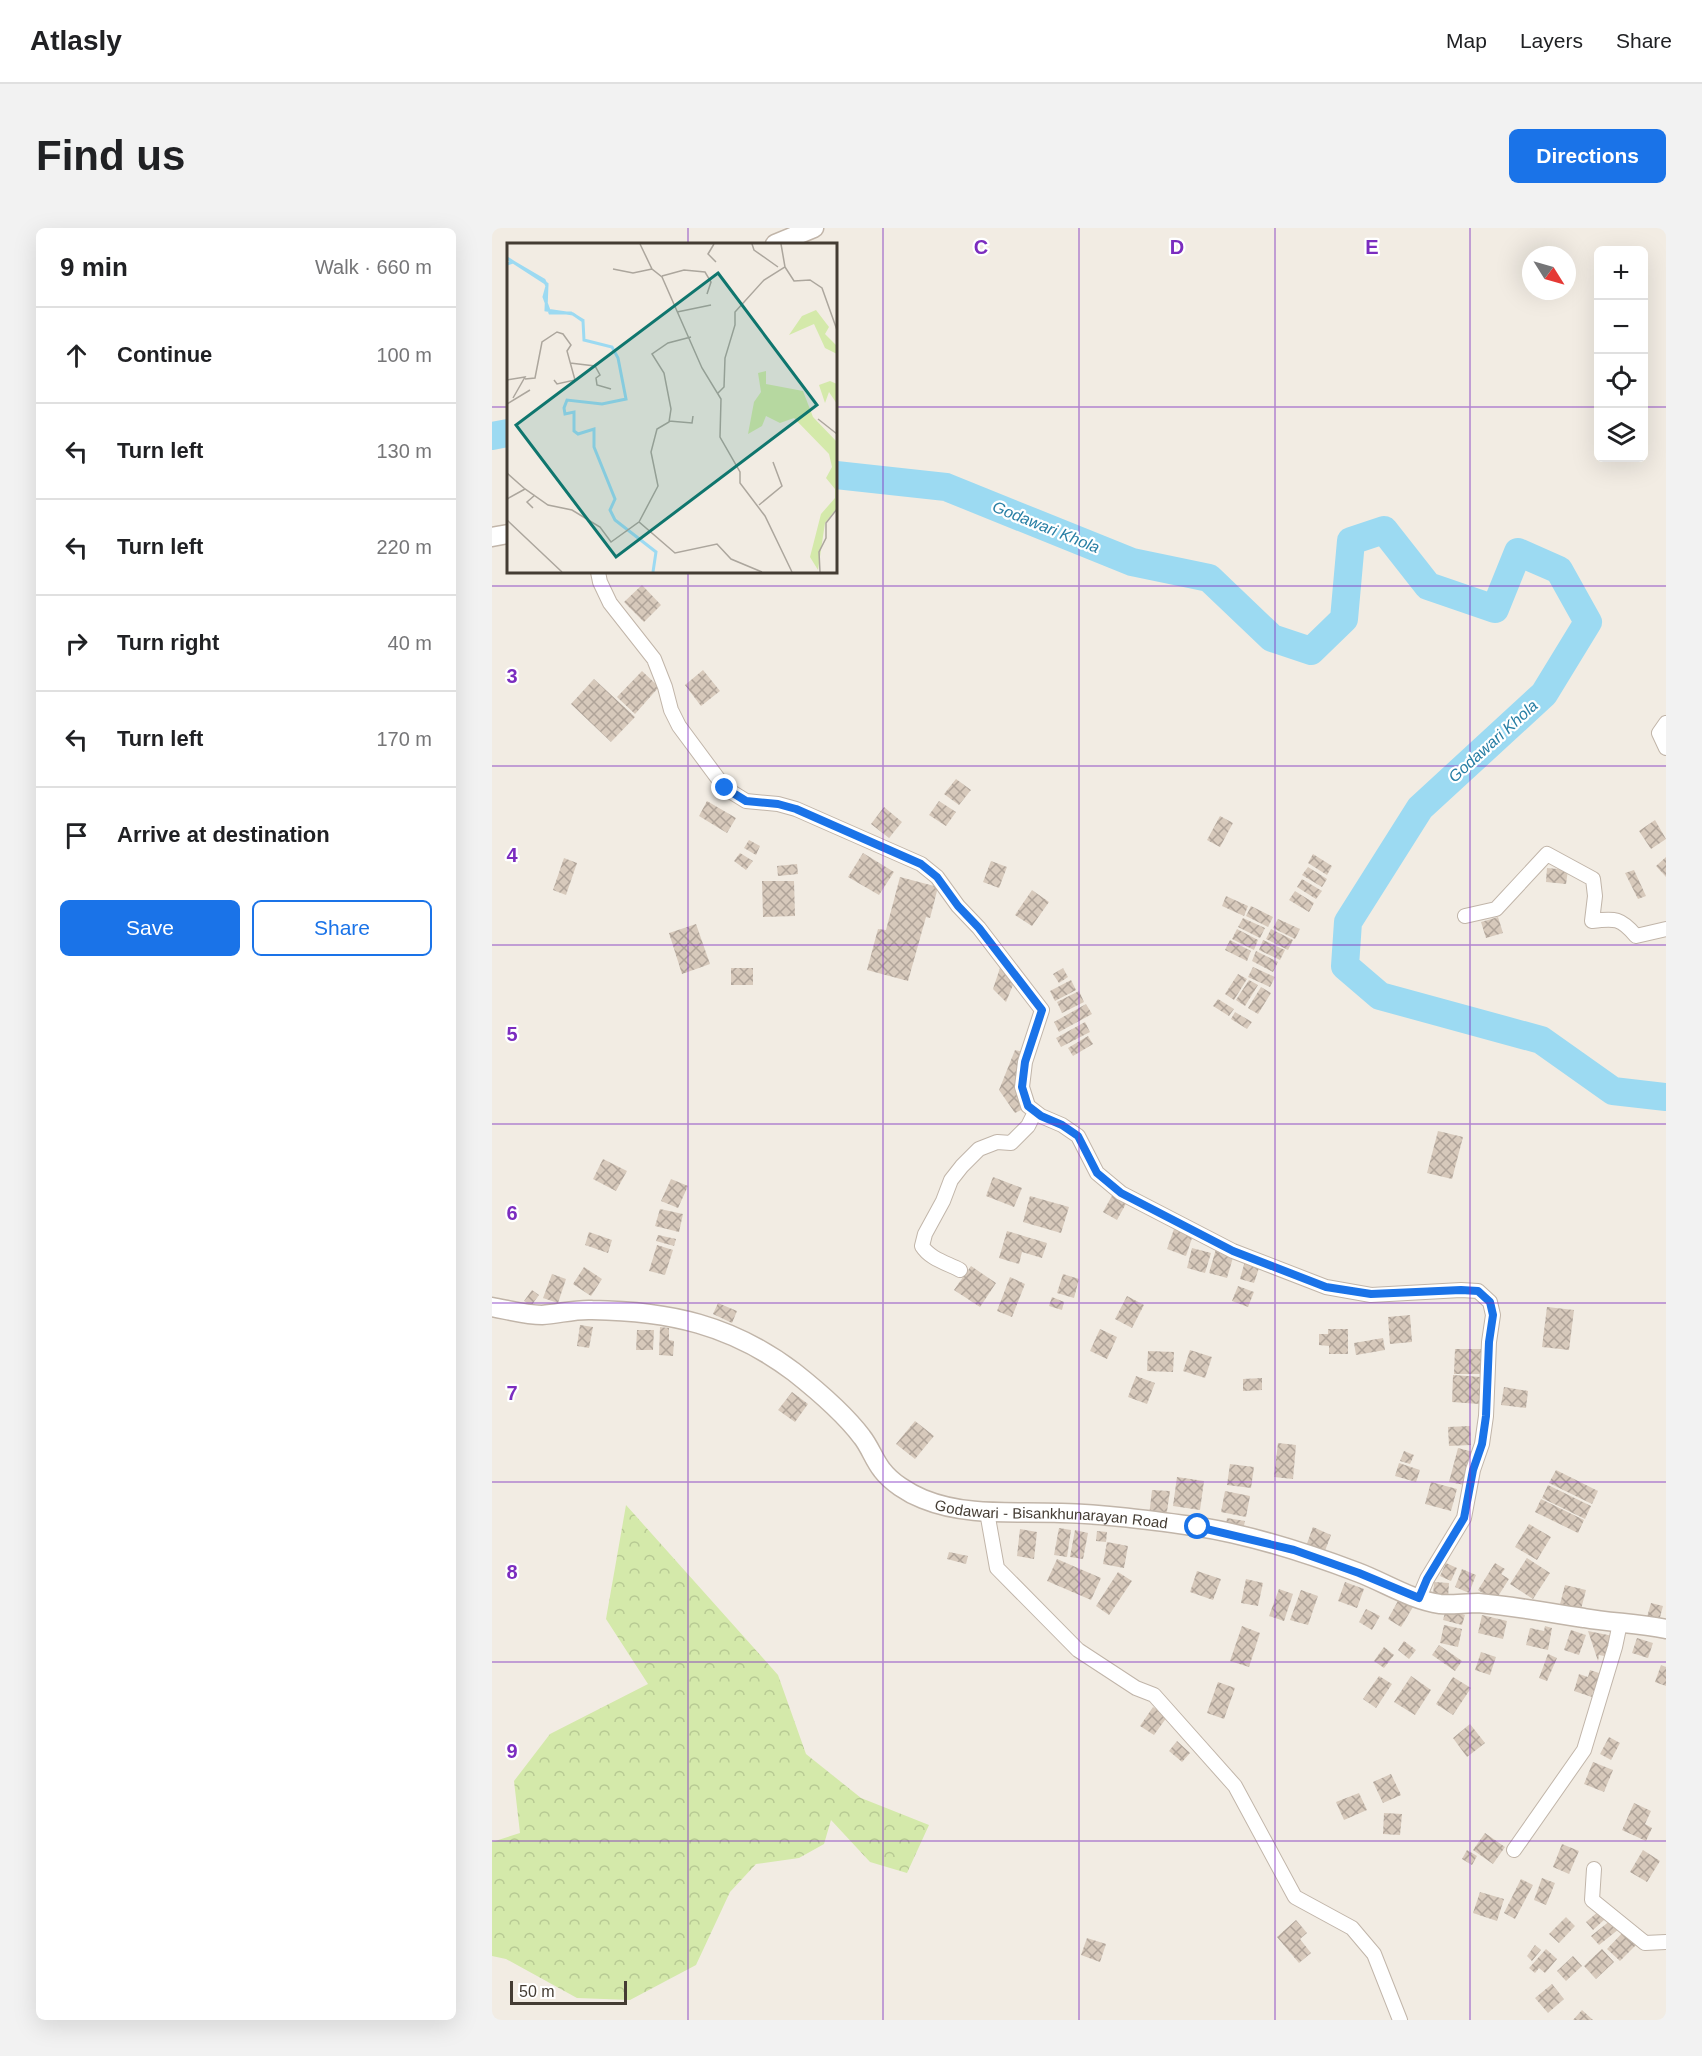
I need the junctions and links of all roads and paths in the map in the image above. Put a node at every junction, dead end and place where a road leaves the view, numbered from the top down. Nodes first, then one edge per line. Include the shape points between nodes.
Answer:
1 (814, 228) edge
2 (777, 243) edge
3 (507, 534) edge
4 (492, 537) edge
5 (598, 573) edge
6 (1666, 723) edge
7 (1666, 748) edge
8 (1465, 916) dead end
9 (1666, 929) edge
10 (1035, 1112) junction
11 (960, 1270) dead end
12 (492, 1307) edge
13 (987, 1512) junction
14 (1419, 1598) junction
15 (1620, 1623) junction
16 (1666, 1629) edge
17 (1514, 1850) dead end
18 (1594, 1869) dead end
19 (1666, 1942) edge
20 (1400, 2020) edge

1 - 2 street
3 - 4 street
5 - 10 street via 610,603 654,658 679,726 725,788 746,801 796,809 921,864 937,877 979,928 1042,1010 1025,1062 1022,1087 1028,1106
6 - 7 street via 1659,733
8 - 9 street via 1496,909 1547,854 1593,879 1592,921 1610,919 1626,924 1636,936
10 - 11 street via 1028,1126 1011,1143 997,1142 979,1149 962,1166 925,1234 922,1246 930,1257
10 - 14 street via 1078,1136 1097,1173 1121,1193 1233,1251 1326,1287 1371,1294 1478,1291 1490,1302 1493,1315 1482,1444 1464,1518
12 - 13 street, Godawari - Bisankhunarayan Road via 539,1315 589,1309 656,1313 726,1332 756,1346 794,1372 844,1416 892,1481 922,1499
13 - 14 street, Godawari - Bisankhunarayan Road via 1114,1516 1198,1527 1294,1550
13 - 20 street via 997,1568 1078,1650 1136,1688 1154,1695 1235,1786 1295,1898 1352,1928 1374,1954
14 - 15 street, Godawari - Bisankhunarayan Road via 1440,1604 1520,1607
15 - 16 street, Godawari - Bisankhunarayan Road
15 - 17 street via 1584,1750
18 - 19 street via 1592,1900 1645,1943

